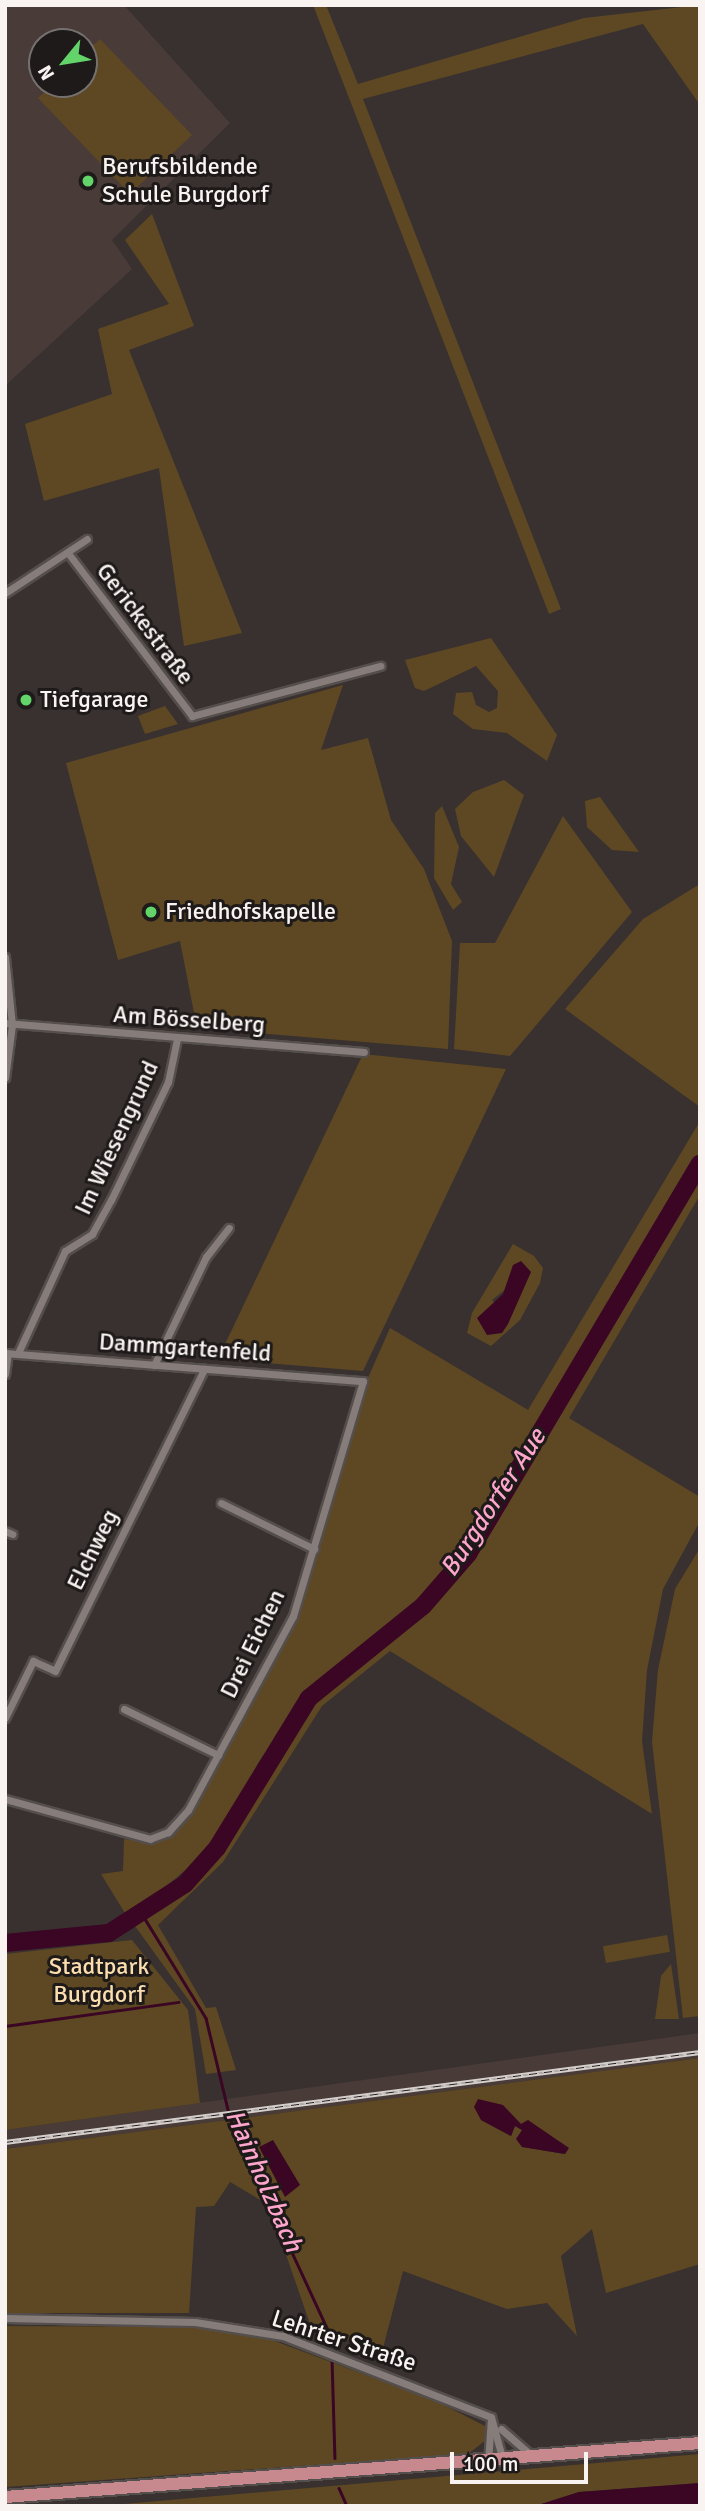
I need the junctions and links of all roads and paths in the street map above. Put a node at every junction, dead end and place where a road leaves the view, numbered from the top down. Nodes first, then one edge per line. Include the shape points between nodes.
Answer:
1 (87, 540) dead end
2 (68, 553) junction
3 (5, 593) edge
4 (380, 666) dead end
5 (5, 957) edge
6 (9, 1024) edge
7 (177, 1039) junction
8 (364, 1052) dead end
9 (5, 1078) edge
10 (229, 1228) dead end
11 (6, 1353) edge
12 (18, 1353) junction
13 (154, 1365) junction
14 (204, 1369) junction
15 (5, 1374) edge
16 (363, 1381) joint
17 (221, 1503) dead end
18 (313, 1549) junction
19 (124, 1709) dead end
20 (5, 1718) edge
21 (218, 1755) junction
22 (5, 1799) edge
23 (5, 2318) edge
24 (491, 2417) junction
25 (498, 2426) junction
26 (700, 2443) edge
27 (538, 2459) junction
28 (503, 2462) junction
29 (488, 2463) junction
30 (5, 2497) edge

1 - 2 street
2 - 3 street
2 - 4 street, Gerickestraße via 192,716
5 - 6 street
6 - 7 street, Am Bösselberg
6 - 9 street
7 - 8 street, Am Bösselberg
7 - 12 street, Im Wiesengrund via 168,1082 111,1200 92,1234 65,1251
10 - 13 street via 206,1256
11 - 12 street, Dammgartenfeld
11 - 15 street
12 - 13 street, Dammgartenfeld
13 - 14 street, Dammgartenfeld
14 - 16 street, Dammgartenfeld
14 - 20 street, Elchweg via 55,1671 33,1661
16 - 18 street, Drei Eichen
17 - 18 street
18 - 21 street, Drei Eichen via 293,1616
19 - 21 street
21 - 22 street, Drei Eichen via 188,1810 168,1832 131,1836
23 - 24 street, Lehrter Straße via 195,2322 283,2336
24 - 25 street
24 - 29 street
25 - 27 street
25 - 28 street
26 - 27 main road
27 - 28 main road
28 - 29 main road
29 - 30 main road

